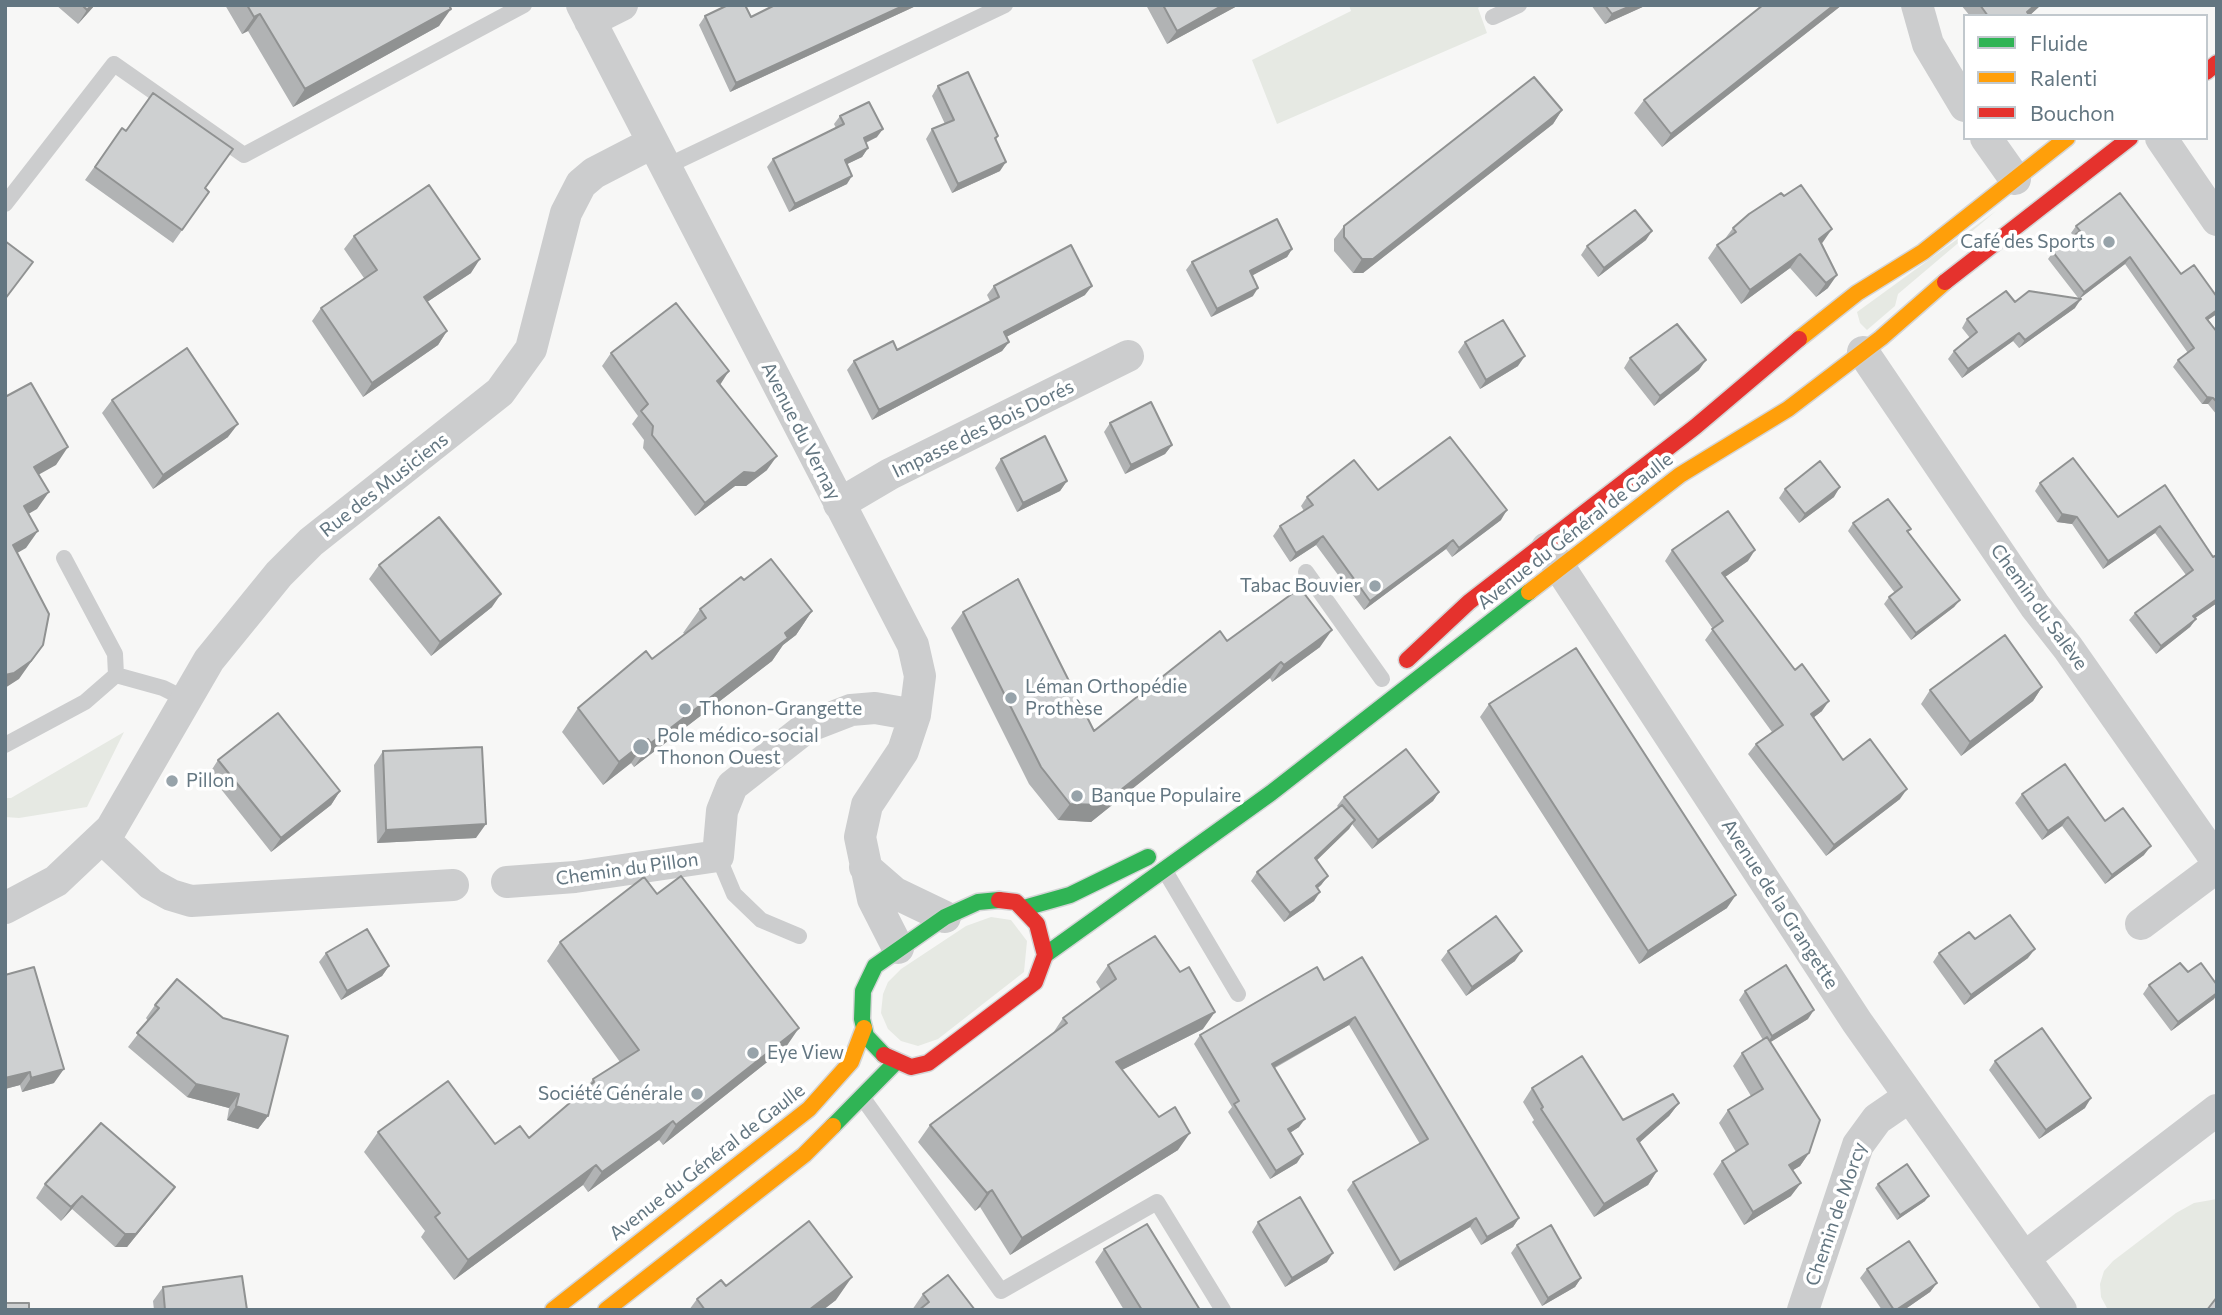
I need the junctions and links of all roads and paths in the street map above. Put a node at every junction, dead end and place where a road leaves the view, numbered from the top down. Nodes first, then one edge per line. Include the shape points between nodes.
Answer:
1 (524, 5) edge
2 (622, 5) edge
3 (1005, 5) edge
4 (1519, 5) edge
5 (1917, 5) edge
6 (586, 13) edge
7 (1493, 17) dead end
8 (1963, 103) edge
9 (1987, 140) edge
10 (2066, 140) edge
11 (2126, 140) edge
12 (2162, 140) edge
13 (658, 155) junction
14 (2027, 194) junction
15 (5, 204) edge
16 (2217, 220) edge
17 (1846, 331) junction
18 (1780, 354) junction
19 (1128, 356) dead end
20 (1802, 382) junction
21 (839, 504) junction
22 (1552, 556) junction
23 (64, 558) dead end
24 (1306, 572) dead end
25 (116, 675) junction
26 (1377, 683) joint
27 (187, 700) junction
28 (915, 715) junction
29 (5, 745) edge
30 (103, 839) junction
31 (1160, 849) dead end
32 (718, 856) junction
33 (2217, 861) edge
34 (864, 867) junction
35 (2217, 867) edge
36 (1165, 872) junction
37 (507, 882) dead end
38 (453, 885) dead end
39 (5, 908) edge
40 (1024, 908) junction
41 (945, 917) junction
42 (2141, 924) dead end
43 (799, 936) dead end
44 (898, 948) junction
45 (1045, 955) junction
46 (1238, 993) dead end
47 (864, 1028) junction
48 (895, 1063) junction
49 (862, 1097) junction
50 (1909, 1097) junction
51 (2217, 1110) edge
52 (2024, 1258) junction
53 (553, 1310) edge
54 (606, 1310) edge
55 (1223, 1310) edge
56 (1803, 1310) edge
57 (2061, 1310) edge

1 - 15 lane via 244,155 114,64
2 - 6 street
3 - 13 lane
4 - 7 lane
5 - 8 street via 1928,44
6 - 13 street, Avenue du Vernay
9 - 14 street
10 - 14 main road, Avenue du Général de Gaulle
11 - 14 main road, Avenue du Général de Gaulle
12 - 16 street
13 - 21 street, Avenue du Vernay
13 - 27 street, Rue des Musiciens via 594,173 581,184 566,213 531,349 512,378 311,542 235,625
14 - 17 main road, Avenue du Général de Gaulle via 1915,258
14 - 17 main road, Avenue du Général de Gaulle via 1934,291
17 - 18 main road, Avenue du Général de Gaulle
17 - 20 main road, Avenue du Général de Gaulle
17 - 33 street, Chemin du Salève
18 - 20 main road
18 - 22 main road, Avenue du Général de Gaulle
19 - 21 street, Impasse des Bois Dorés
20 - 22 main road, Avenue du Général de Gaulle via 1775,419
21 - 28 street, Avenue du Vernay via 914,645 920,676
22 - 26 main road, Avenue du Général de Gaulle via 1469,601
22 - 36 main road, Avenue du Général de Gaulle
22 - 50 street, Avenue de la Grangette
23 - 25 lane via 115,654
24 - 26 lane
25 - 27 lane
25 - 29 lane via 85,702
27 - 30 street, Rue des Musiciens via 126,808
28 - 32 street, Chemin du Pillon via 875,708 851,710 807,727 732,786 722,811
28 - 34 street, Avenue du Vernay via 903,751 862,816
30 - 38 street via 151,884 191,901
30 - 39 street via 56,881
31 - 40 main road, Avenue du Général de Gaulle via 1070,895
32 - 37 street, Chemin du Pillon
32 - 43 lane via 734,894 761,920
34 - 41 street via 895,893
34 - 44 street, Avenue du Vernay via 873,899
35 - 42 street
36 - 45 main road, Avenue du Général de Gaulle
36 - 46 lane
40 - 41 main road, Avenue du Général de Gaulle via 1008,900 987,900
40 - 45 main road via 1037,924
41 - 44 main road, Avenue du Général de Gaulle
44 - 47 main road, Avenue du Général de Gaulle via 879,961 866,982
45 - 48 main road via 1028,990 936,1058 911,1067
47 - 48 main road via 874,1048
47 - 53 main road, Avenue du Général de Gaulle via 851,1062 809,1109
48 - 49 main road
49 - 54 main road via 789,1168
49 - 55 lane via 1001,1291 1157,1202
50 - 52 street, Avenue de la Grangette
50 - 56 street, Chemin de Morcy via 1877,1119 1858,1145
51 - 52 street
52 - 57 street, Avenue de la Grangette

